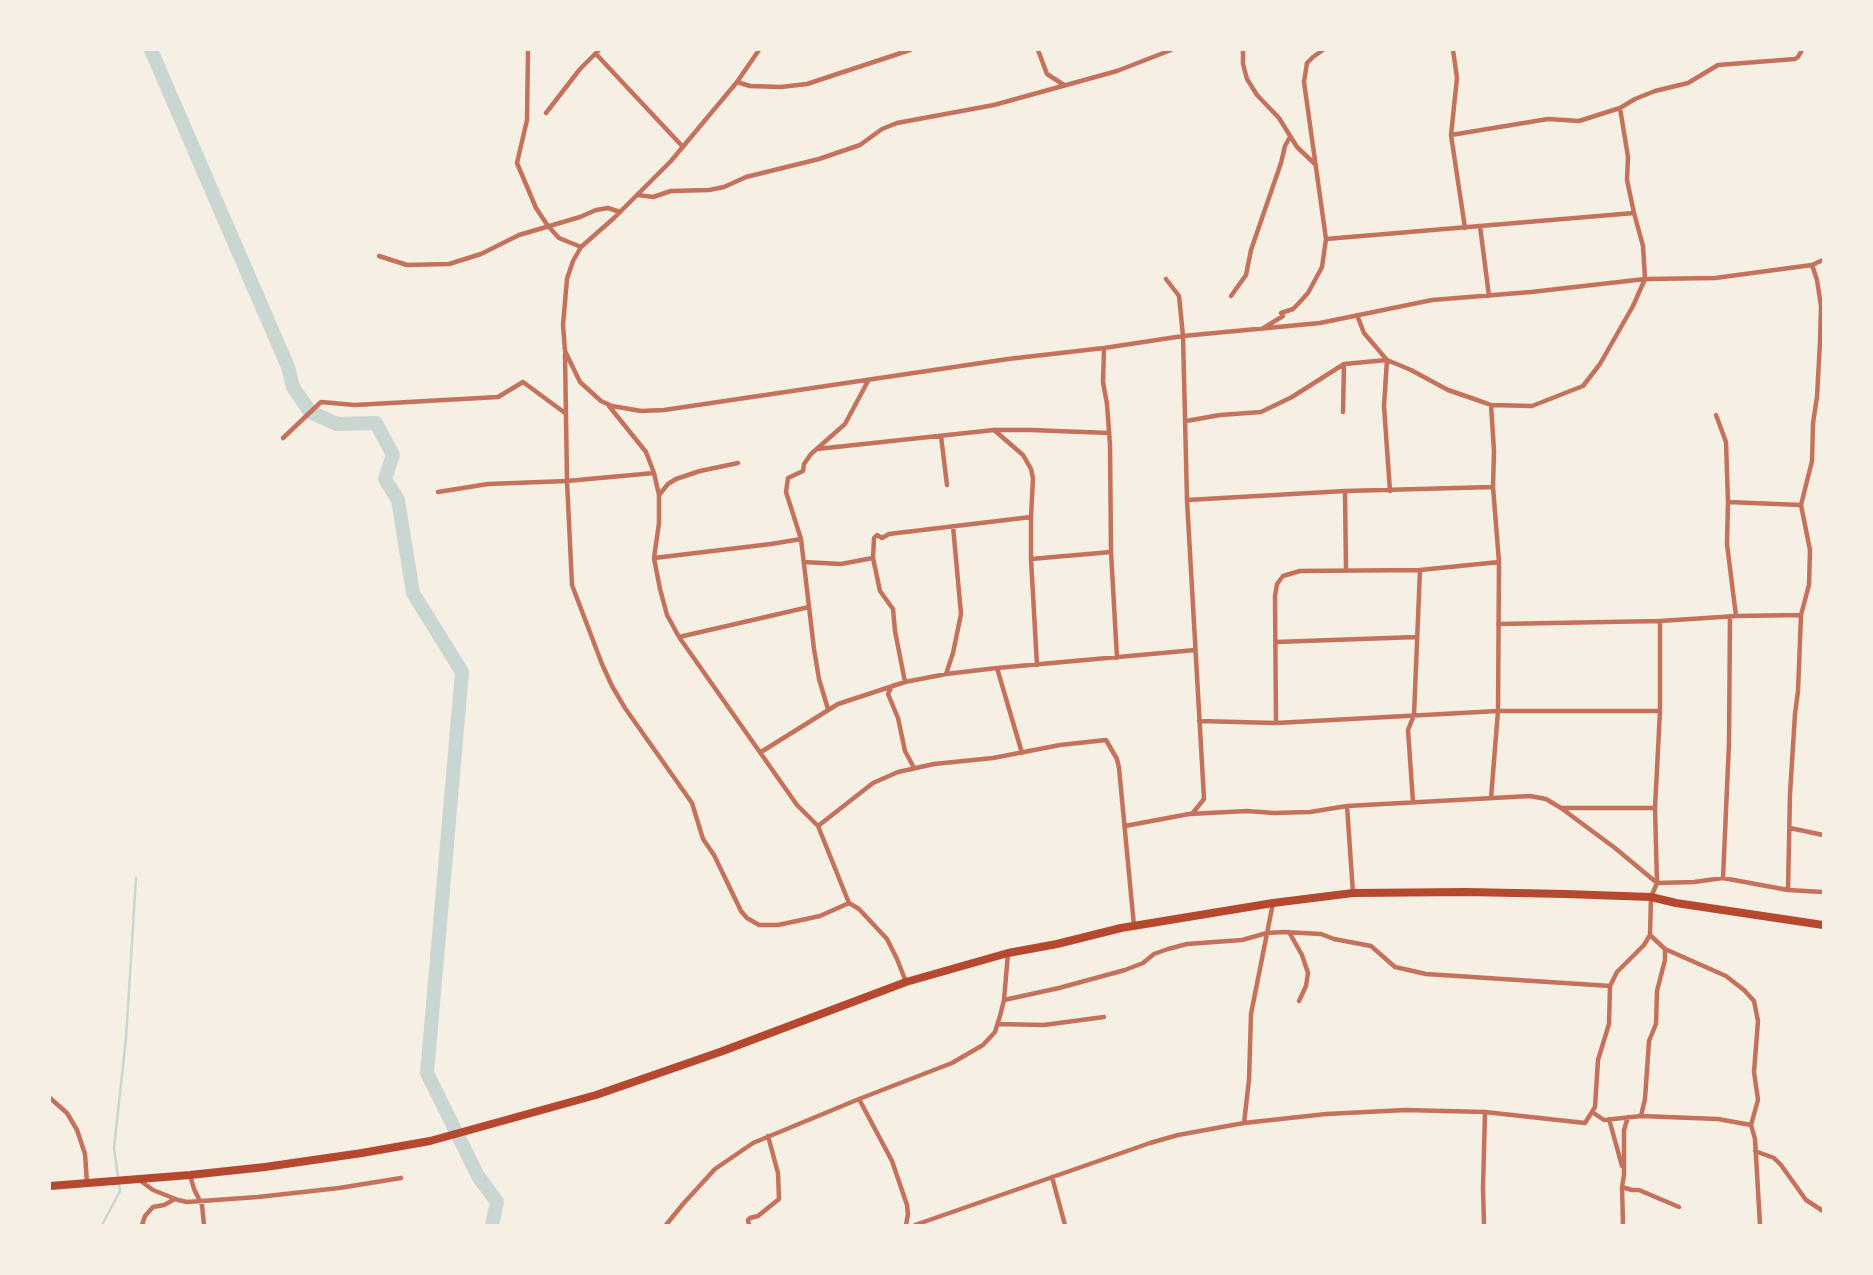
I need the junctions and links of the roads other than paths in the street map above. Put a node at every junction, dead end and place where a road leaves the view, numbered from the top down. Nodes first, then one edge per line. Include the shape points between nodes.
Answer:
1 (528, 50) edge
2 (759, 50) edge
3 (910, 50) edge
4 (1038, 50) edge
5 (1171, 50) edge
6 (1243, 50) edge
7 (1323, 50) edge
8 (1453, 50) edge
9 (1802, 50) edge
10 (598, 52) edge
11 (737, 82) junction
12 (1064, 85) junction
13 (1620, 108) junction
14 (546, 113) dead end
15 (1451, 135) junction
16 (1290, 137) junction
17 (683, 147) junction
18 (1316, 165) junction
19 (638, 194) junction
20 (620, 212) junction
21 (1634, 213) junction
22 (548, 226) junction
23 (1480, 226) junction
24 (1466, 228) junction
25 (1326, 239) junction
26 (581, 247) junction
27 (379, 256) dead end
28 (1823, 260) edge
29 (1812, 265) junction
30 (1645, 279) junction
31 (1166, 280) dead end
32 (1231, 296) dead end
33 (1490, 296) junction
34 (1357, 315) junction
35 (1261, 330) junction
36 (1183, 336) junction
37 (1104, 348) junction
38 (565, 351) junction
39 (1387, 360) junction
40 (1344, 364) junction
41 (868, 381) junction
42 (607, 403) junction
43 (1491, 405) junction
44 (1344, 412) dead end
45 (566, 413) junction
46 (1716, 415) dead end
47 (1186, 421) junction
48 (994, 430) junction
49 (1109, 433) junction
50 (941, 436) junction
51 (283, 438) dead end
52 (815, 449) junction
53 (738, 463) dead end
54 (654, 472) junction
55 (567, 481) junction
56 (947, 485) dead end
57 (1493, 487) junction
58 (1345, 491) junction
59 (1390, 491) junction
60 (438, 492) dead end
61 (659, 495) junction
62 (1187, 500) junction
63 (1728, 502) junction
64 (1801, 505) junction
65 (1031, 517) junction
66 (953, 526) junction
67 (801, 539) junction
68 (1111, 552) junction
69 (654, 558) junction
70 (873, 558) junction
71 (1032, 559) junction
72 (804, 562) junction
73 (1499, 562) junction
74 (1346, 570) junction
75 (1420, 570) junction
76 (809, 607) junction
77 (1801, 615) junction
78 (1736, 616) junction
79 (1730, 617) junction
80 (1660, 621) junction
81 (1498, 624) junction
82 (679, 637) junction
83 (1417, 637) junction
84 (1276, 642) junction
85 (1196, 650) junction
86 (1117, 658) junction
87 (1037, 665) junction
88 (997, 668) junction
89 (946, 674) junction
90 (904, 682) junction
91 (892, 686) junction
92 (828, 709) junction
93 (1498, 711) junction
94 (1660, 711) junction
95 (1414, 715) junction
96 (1199, 721) junction
97 (1276, 724) junction
98 (761, 752) junction
99 (1022, 753) junction
100 (914, 768) junction
101 (1491, 798) junction
102 (1414, 802) junction
103 (1347, 806) junction
104 (1561, 808) junction
105 (1655, 808) junction
106 (1192, 814) junction
107 (818, 826) junction
108 (1125, 826) junction
109 (1790, 828) junction
110 (1823, 835) edge
111 (1723, 878) junction
112 (1657, 883) junction
113 (1788, 890) junction
114 (1823, 892) edge
115 (1353, 893) junction
116 (1651, 897) junction
117 (849, 903) junction
118 (1273, 903) junction
119 (1823, 925) edge
120 (1134, 926) junction
121 (1289, 932) junction
122 (1267, 934) junction
123 (1650, 934) junction
124 (1666, 949) junction
125 (1008, 953) junction
126 (906, 982) junction
127 (1610, 986) junction
128 (1004, 1000) junction
129 (1299, 1001) dead end
130 (1104, 1017) dead end
131 (998, 1024) junction
132 (50, 1098) edge
133 (859, 1099) junction
134 (1485, 1112) junction
135 (1592, 1112) junction
136 (1641, 1116) junction
137 (1628, 1117) junction
138 (1609, 1119) junction
139 (1244, 1123) junction
140 (1751, 1125) junction
141 (768, 1136) junction
142 (1755, 1151) junction
143 (190, 1175) junction
144 (1624, 1175) junction
145 (1052, 1177) junction
146 (401, 1178) dead end
147 (138, 1179) junction
148 (87, 1183) junction
149 (50, 1186) edge
150 (1622, 1187) junction
151 (175, 1199) junction
152 (199, 1201) junction
153 (1679, 1207) dead end
154 (1823, 1211) edge
155 (142, 1225) edge
156 (204, 1225) edge
157 (666, 1225) edge
158 (749, 1225) edge
159 (906, 1225) edge
160 (915, 1225) edge
161 (1065, 1225) edge
162 (1484, 1225) edge
163 (1623, 1225) edge
164 (1760, 1225) edge

1 - 22 street via 527,120 517,163 536,208
2 - 11 street
3 - 11 street via 807,84 781,87 750,86
4 - 12 street via 1047,74
5 - 12 street via 1117,71
6 - 16 street via 1248,79
7 - 18 street via 1313,57 1304,72
8 - 15 street via 1457,78
9 - 13 street via 1794,59 1718,65 1688,82 1655,91
10 - 14 street via 580,69
10 - 17 street
11 - 17 street
12 - 19 street via 994,105 897,123 882,129 860,145 746,177 724,187 670,191 653,197
13 - 15 street via 1578,121 1548,119
13 - 21 street
15 - 24 street
16 - 18 street
16 - 32 street via 1251,250 1246,275
17 - 19 street
18 - 25 street
19 - 20 street
20 - 22 street via 602,208
20 - 26 street
21 - 23 street
21 - 30 street via 1643,246
22 - 26 street via 559,238
22 - 27 street via 449,264 407,265
23 - 24 street
23 - 33 street
24 - 25 street
25 - 35 street via 1322,267 1308,293 1293,309 1281,313 1283,316
26 - 38 street via 567,280 563,325
28 - 29 street
29 - 30 street via 1715,278
29 - 64 street via 1821,306 1820,342 1812,461
30 - 33 street
30 - 43 street via 1600,364 1583,386 1532,406
31 - 36 street via 1179,296
33 - 34 street via 1432,300
34 - 35 street
34 - 39 street via 1364,333
35 - 36 street
36 - 37 street
36 - 47 street
37 - 41 street
37 - 49 street via 1103,382
38 - 42 street via 580,382
38 - 45 street
39 - 40 street
39 - 43 street via 1448,390
39 - 59 street via 1384,406
40 - 44 street
40 - 47 street via 1292,397 1261,412
41 - 42 street via 664,410 632,410
41 - 52 street via 845,424
42 - 54 street via 646,452
43 - 57 street
45 - 51 street via 522,382 498,397 355,405 321,402
45 - 55 street
46 - 63 street via 1726,442
47 - 62 street
48 - 49 street
48 - 50 street
48 - 65 street via 1030,465 1033,478
49 - 68 street
50 - 52 street
50 - 56 street
52 - 67 street via 803,470 788,478 786,492
53 - 61 street via 676,479
54 - 55 street
54 - 61 street
55 - 60 street via 488,484
55 - 117 street via 572,585 602,664 625,708 692,803 701,834 741,911 753,923 778,925 820,916
57 - 59 street
57 - 73 street
58 - 59 street
58 - 62 street
58 - 74 street
61 - 69 street
62 - 85 street
63 - 64 street
63 - 78 street via 1727,544
64 - 77 street via 1810,550 1809,585
65 - 66 street
65 - 71 street
66 - 70 street via 889,534 882,538 877,535
66 - 89 street via 960,614
67 - 69 street
67 - 72 street
68 - 71 street
68 - 86 street
69 - 82 street via 668,615
70 - 72 street via 841,564
70 - 90 street via 880,591 893,609
71 - 87 street
72 - 76 street
73 - 75 street
73 - 81 street
74 - 75 street
74 - 84 street via 1300,571 1279,580 1276,590
75 - 83 street
76 - 82 street
76 - 92 street via 819,679
77 - 78 street
77 - 109 street
78 - 79 street
79 - 80 street
79 - 111 street
80 - 81 street
80 - 94 street
81 - 93 street
82 - 98 street
83 - 84 street
83 - 95 street
84 - 97 street
85 - 86 street
85 - 96 street
86 - 87 street
87 - 88 street
88 - 89 street
88 - 99 street
89 - 90 street
90 - 91 street
91 - 92 street
91 - 100 street via 888,694 898,718 905,751
92 - 98 street
93 - 94 street
93 - 95 street
93 - 101 street
94 - 105 street
95 - 97 street
95 - 102 street via 1408,730
96 - 97 street
96 - 106 street via 1204,799
98 - 107 street via 798,805
99 - 100 street
99 - 108 street via 1106,740 1119,768
100 - 107 street via 873,783
101 - 102 street
101 - 104 street via 1537,796
102 - 103 street
103 - 106 street via 1310,812
103 - 115 street
104 - 105 street
104 - 112 street
105 - 112 street
106 - 108 street
107 - 117 street
108 - 120 street
109 - 110 street
109 - 113 street
111 - 112 street
111 - 113 street
112 - 116 street
113 - 114 street
115 - 116 highway via 1466,892
115 - 118 highway
116 - 119 highway
116 - 123 street
117 - 126 street via 859,909 887,939
118 - 120 highway
118 - 122 street
120 - 125 highway
121 - 122 street
121 - 127 street via 1321,934 1371,946 1395,967 1426,974
121 - 129 street via 1308,966 1308,979
122 - 128 street via 1242,940 1187,944 1154,954 1143,963 1124,970
122 - 139 street via 1251,1014
123 - 124 street
123 - 127 street via 1644,945 1617,972
124 - 136 street via 1657,991 1656,1024 1649,1041
124 - 140 street via 1726,976 1754,1001 1758,1021 1754,1072 1758,1100
125 - 126 highway
125 - 128 street
126 - 143 highway via 632,1083 459,1134 295,1163
127 - 135 street via 1609,1024 1598,1060
128 - 131 street
130 - 131 street via 1044,1025
131 - 133 street via 987,1041 969,1054
132 - 148 street via 68,1114 77,1130 84,1147
133 - 141 street
133 - 159 street via 892,1161 908,1214
134 - 135 street via 1585,1123
134 - 139 street via 1369,1110
134 - 162 street
135 - 138 street via 1604,1120
136 - 137 street
136 - 140 street via 1718,1119
137 - 138 street
137 - 144 street via 1624,1130
138 - 144 street
139 - 145 street via 1164,1139
140 - 142 street
141 - 157 street via 723,1162
141 - 158 street via 778,1173 779,1199 758,1216 750,1218
142 - 154 street via 1774,1158 1806,1200
142 - 164 street
143 - 147 highway
143 - 152 street
144 - 150 street
145 - 160 street
145 - 161 street
146 - 152 street via 251,1198
147 - 148 highway
147 - 151 street via 153,1190
148 - 149 highway
150 - 153 street via 1639,1190
150 - 163 street
151 - 152 street
151 - 155 street via 153,1206
152 - 156 street

